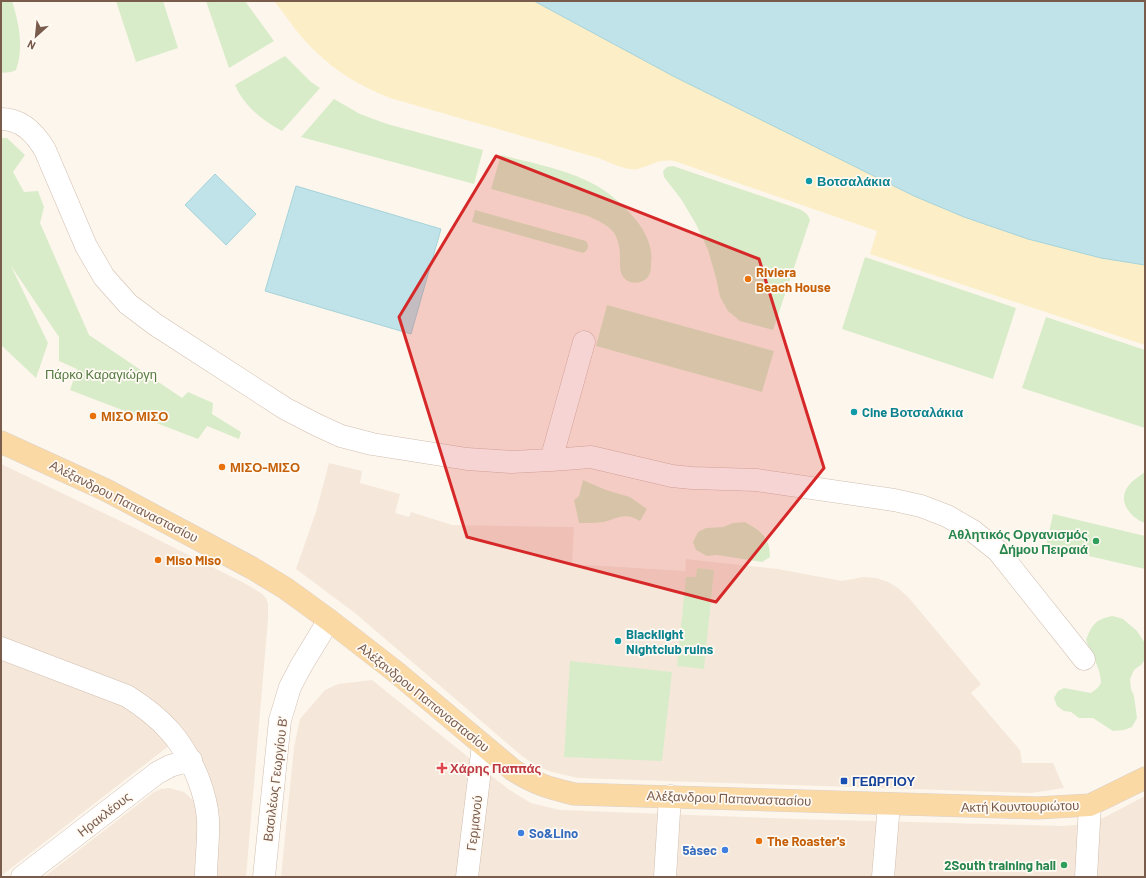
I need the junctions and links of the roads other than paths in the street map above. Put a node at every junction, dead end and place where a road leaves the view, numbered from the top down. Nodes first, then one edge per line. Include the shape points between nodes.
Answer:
1 (1, 119) edge
2 (584, 342) dead end
3 (1, 442) edge
4 (551, 460) junction
5 (329, 620) junction
6 (1, 648) edge
7 (1084, 658) dead end
8 (483, 745) junction
9 (191, 760) junction
10 (1145, 778) edge
11 (670, 796) junction
12 (889, 804) junction
13 (1090, 805) junction
14 (22, 877) edge
15 (206, 877) edge
16 (264, 877) edge
17 (467, 877) edge
18 (665, 877) edge
19 (883, 877) edge
20 (1086, 877) edge

1 - 4 street via 18,122 38,139 86,246 104,277 128,304 156,326 286,410 341,436 372,444 466,459 512,462
2 - 4 street
3 - 5 main road, Αλέξανδρου Παπαναστασίου via 106,490 228,554 285,588
4 - 7 street via 591,457 672,476 756,480 921,506 947,516 973,531 998,551
5 - 8 main road, Αλέξανδρου Παπαναστασίου
5 - 16 street, Βασιλέως Γεωργίου Β' via 300,666 290,687 280,720
6 - 9 street via 127,696 145,707 172,732
8 - 11 main road, Αλέξανδρου Παπαναστασίου via 513,770 550,788 574,794
8 - 17 street, Γερμανού
9 - 14 street, Ηρακλέους via 157,773
9 - 15 street via 207,808
10 - 13 main road, Ακτή Κουντουριώτου
11 - 12 main road, Αλέξανδρου Παπαναστασίου
11 - 18 street
12 - 13 main road, Ακτή Κουντουριώτου via 1037,808
12 - 19 street
13 - 20 street

